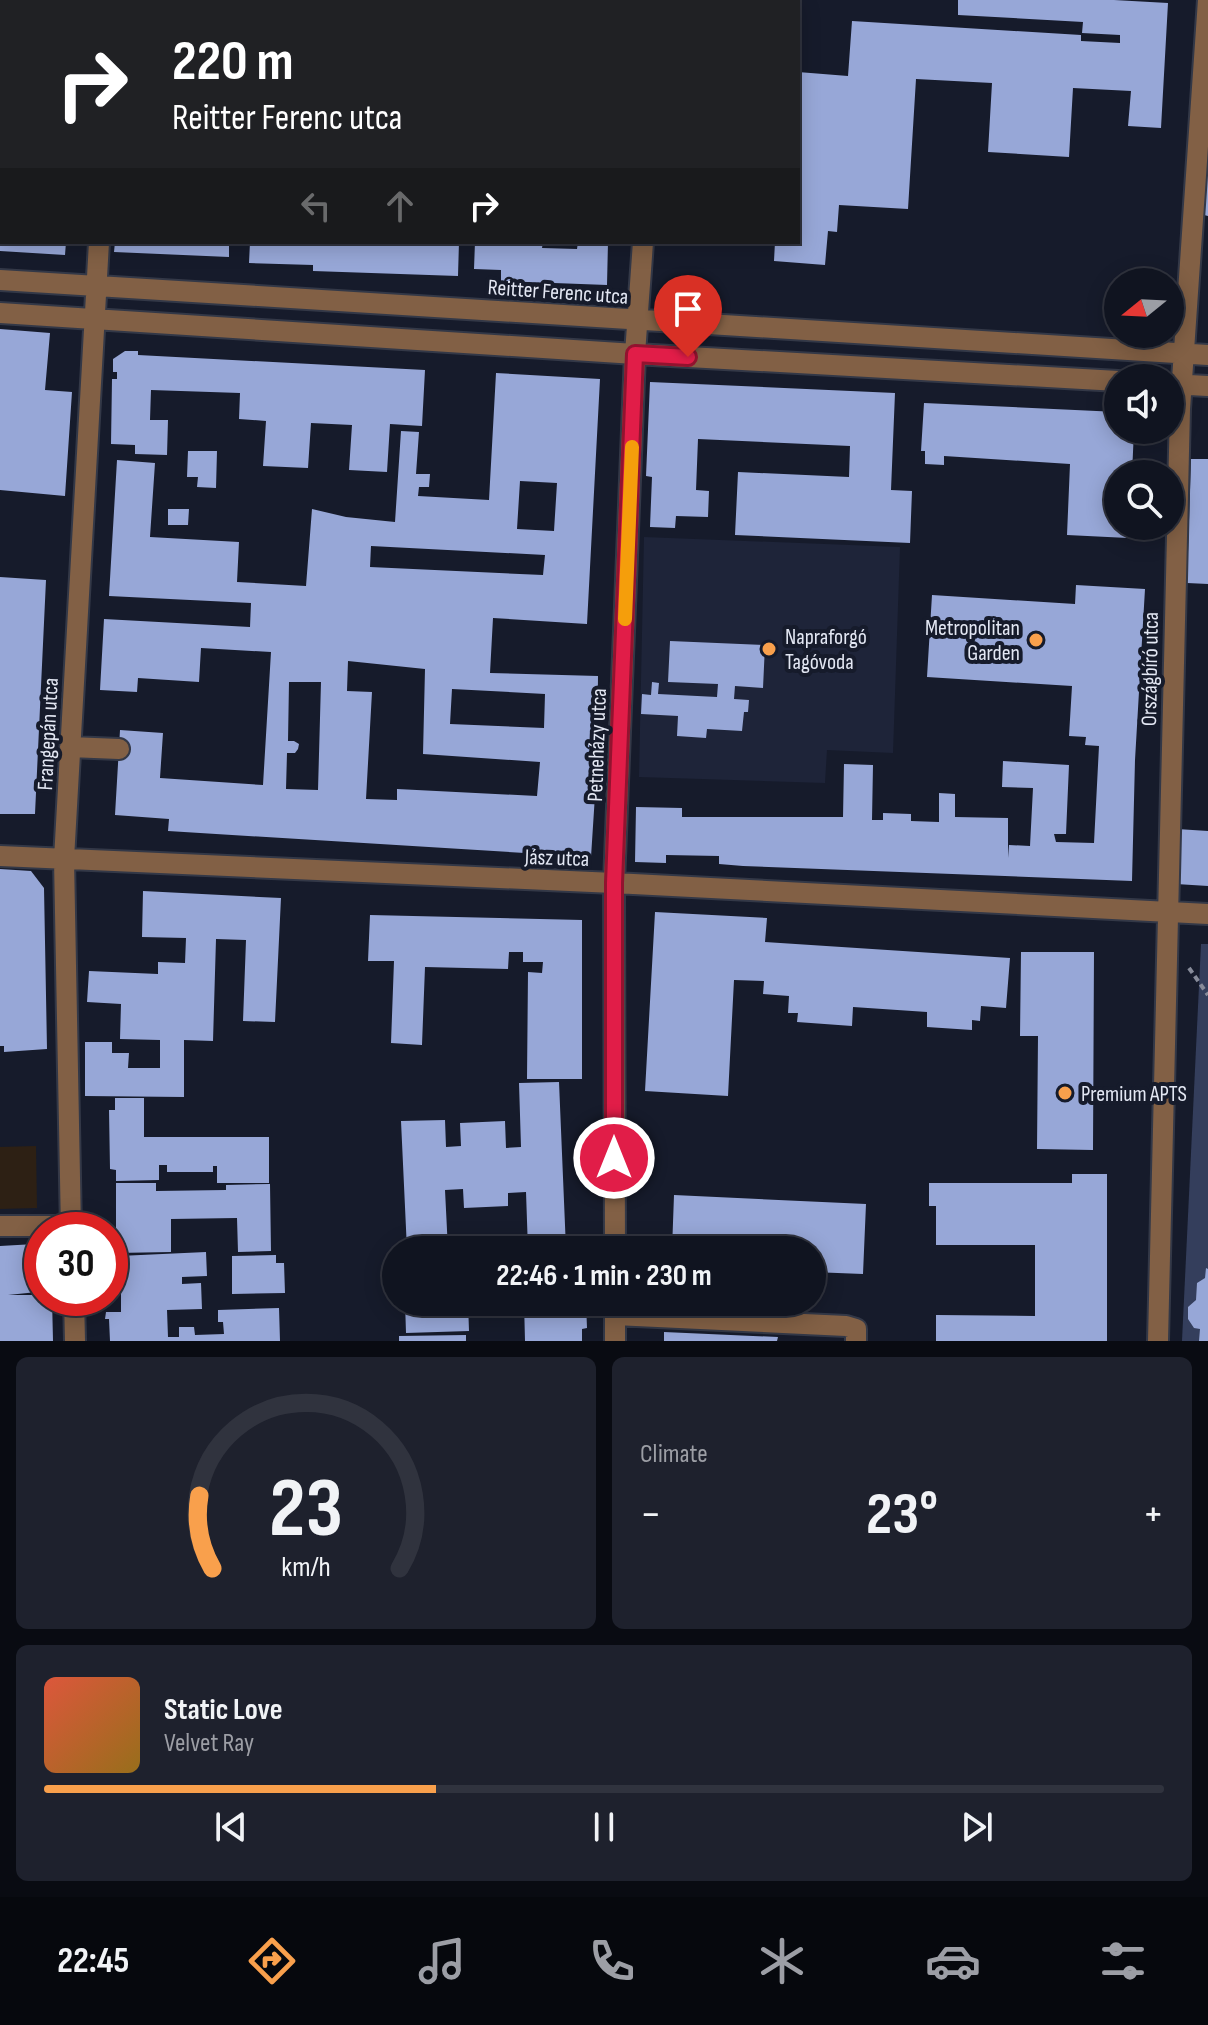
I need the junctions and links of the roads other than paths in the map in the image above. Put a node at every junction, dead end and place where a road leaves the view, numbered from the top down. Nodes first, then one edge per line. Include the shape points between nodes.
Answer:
1 (1208, 0) edge
2 (99, 244) edge
3 (643, 244) edge
4 (0, 280) edge
5 (96, 286) junction
6 (0, 313) edge
7 (94, 318) junction
8 (637, 321) junction
9 (1183, 353) junction
10 (635, 354) junction
11 (1208, 355) edge
12 (1181, 364) edge
13 (1104, 380) edge
14 (1184, 384) edge
15 (1208, 386) edge
16 (1175, 444) edge
17 (70, 747) junction
18 (119, 749) dead end
19 (0, 856) edge
20 (64, 859) junction
21 (614, 883) junction
22 (1167, 912) junction
23 (1208, 914) edge
24 (71, 1212) edge
25 (0, 1226) edge
26 (24, 1227) edge
27 (615, 1236) edge
28 (74, 1316) edge
29 (615, 1316) edge
30 (710, 1316) edge
31 (75, 1341) edge
32 (615, 1341) edge
33 (856, 1341) edge
34 (1158, 1341) edge

1 - 9 street, Országbíró utca
2 - 5 street, Frangepán utca
3 - 8 street, Petneházy utca
4 - 5 street, Reitter Ferenc utca
5 - 7 street, Frangepán utca
5 - 8 street, Reitter Ferenc utca
6 - 7 street
7 - 10 street
7 - 17 street, Frangepán utca
8 - 9 street, Reitter Ferenc utca
8 - 10 street, Petneházy utca
9 - 11 street, Reitter Ferenc utca
9 - 12 street, Országbíró utca
10 - 13 street
10 - 21 street, Petneházy utca
14 - 15 street
16 - 22 street, Országbíró utca
17 - 18 street
17 - 20 street, Frangepán utca
19 - 20 street, Jász utca
20 - 21 street, Jász utca
20 - 24 street, Frangepán utca
21 - 22 street, Jász utca
21 - 27 street, Petneházy utca
22 - 23 street, Jász utca
22 - 34 street, Országbíró utca
25 - 26 street
28 - 31 street
29 - 32 street
30 - 33 street via 846,1326 856,1329

